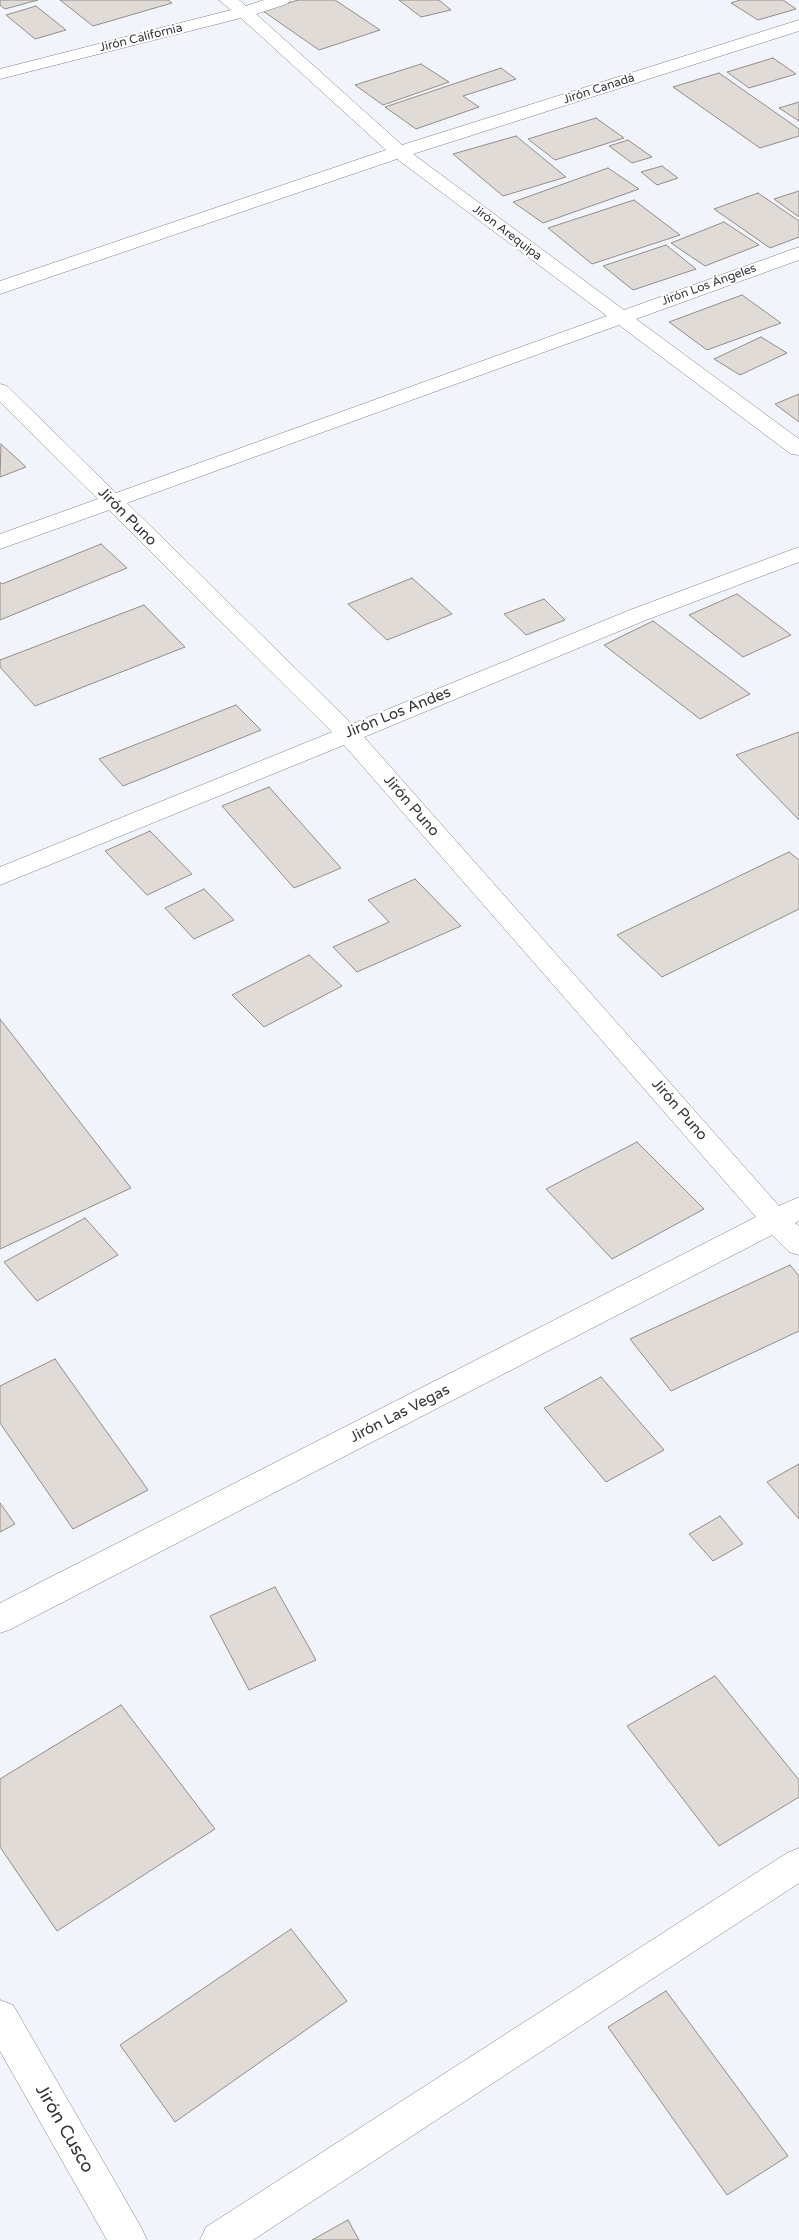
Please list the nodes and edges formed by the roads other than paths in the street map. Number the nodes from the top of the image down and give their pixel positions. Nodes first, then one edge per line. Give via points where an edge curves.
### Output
1 (228, 0) edge
2 (281, 0) edge
3 (244, 12) junction
4 (799, 25) edge
5 (0, 74) edge
6 (399, 152) junction
7 (799, 253) edge
8 (0, 288) edge
9 (620, 317) junction
10 (0, 390) edge
11 (799, 449) edge
12 (110, 501) junction
13 (0, 542) edge
14 (799, 554) edge
15 (348, 734) junction
16 (0, 877) edge
17 (788, 1214) edge
18 (799, 1244) edge
19 (0, 1618) edge
20 (799, 1864) edge
21 (0, 2017) edge
22 (128, 2240) edge
23 (219, 2240) edge

1 - 3 street, Jirón Arequipa
2 - 3 street, Jirón California
3 - 5 street, Jirón California
3 - 6 street, Jirón Arequipa
4 - 6 street, Jirón Canadá
6 - 8 street, Jirón Canadá
6 - 9 street, Jirón Arequipa
7 - 9 street, Jirón Los Ángeles
9 - 11 street, Jirón Arequipa
9 - 12 street, Jirón Los Ángeles
10 - 12 street, Jirón Puno
12 - 13 street
12 - 15 street, Jirón Puno
14 - 15 street, Jirón Los Andes via 629,619
15 - 16 street, Jirón Los Andes
15 - 17 street, Jirón Puno
17 - 18 street, Jirón Puno
17 - 19 street, Jirón Las Vegas
20 - 23 street
21 - 22 street, Jirón Cusco

